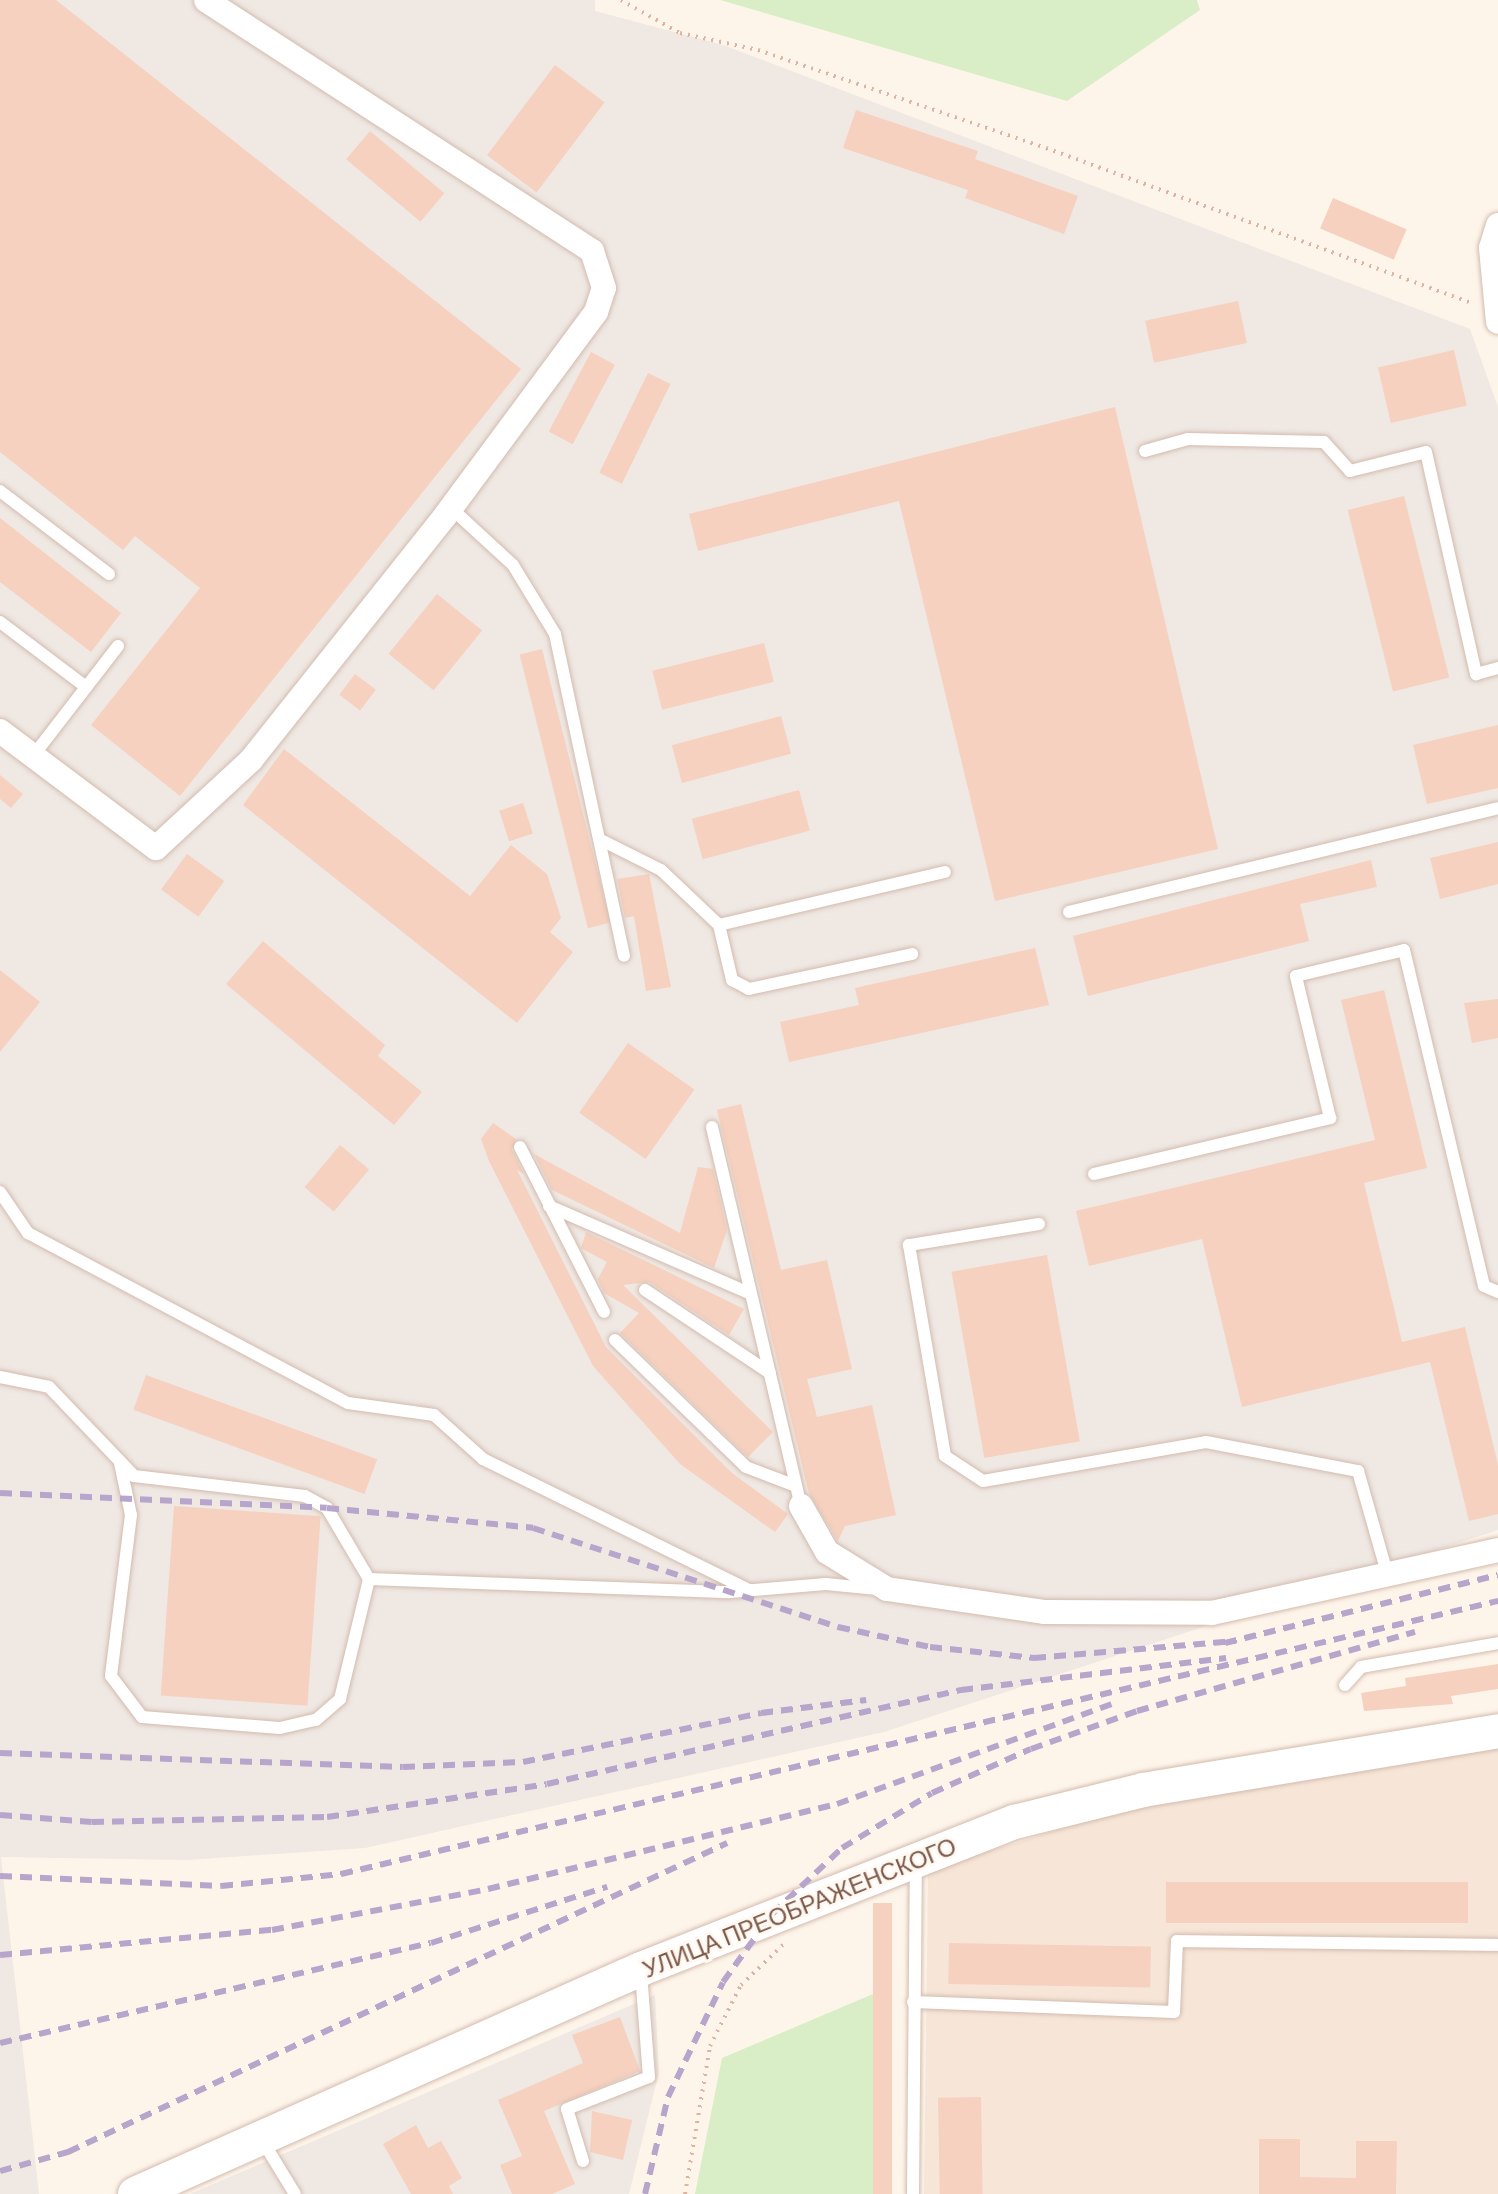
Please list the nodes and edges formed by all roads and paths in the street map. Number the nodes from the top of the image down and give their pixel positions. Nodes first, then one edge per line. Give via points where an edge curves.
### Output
1 (206, 0) edge
2 (621, 0) edge
3 (1498, 225) edge
4 (1496, 316) edge
5 (1145, 451) dead end
6 (0, 491) edge
7 (451, 508) junction
8 (109, 574) dead end
9 (0, 622) edge
10 (118, 646) dead end
11 (1498, 668) edge
12 (86, 687) junction
13 (0, 731) edge
14 (33, 756) junction
15 (1498, 808) edge
16 (601, 840) junction
17 (945, 872) dead end
18 (1069, 912) dead end
19 (719, 925) junction
20 (912, 954) dead end
21 (624, 956) dead end
22 (712, 1127) dead end
23 (520, 1147) dead end
24 (1094, 1174) dead end
25 (0, 1192) edge
26 (549, 1206) junction
27 (1039, 1224) dead end
28 (645, 1290) dead end
29 (1498, 1292) edge
30 (749, 1293) junction
31 (604, 1312) dead end
32 (615, 1340) dead end
33 (770, 1373) junction
34 (0, 1377) edge
35 (120, 1462) junction
36 (799, 1496) junction
37 (1498, 1550) edge
38 (369, 1579) junction
39 (1389, 1579) junction
40 (887, 1589) junction
41 (749, 1590) junction
42 (1498, 1643) edge
43 (1345, 1685) dead end
44 (1498, 1731) edge
45 (916, 1858) junction
46 (793, 1907) junction
47 (1498, 1945) edge
48 (641, 1969) junction
49 (913, 2002) junction
50 (258, 2134) junction
51 (583, 2161) dead end
52 (135, 2194) edge
53 (295, 2194) edge
54 (685, 2194) edge
55 (913, 2194) edge

1 - 7 street via 592,251 602,269 596,312
2 - 4 path via 680,33 758,50 1031,143
3 - 4 street via 1491,248
5 - 11 lane via 1188,439 1324,442 1350,471 1426,452 1476,674
6 - 8 lane
7 - 14 street via 251,760 156,848
7 - 16 lane via 513,565 555,634
9 - 12 lane
10 - 12 lane
12 - 14 lane
13 - 14 street
15 - 18 lane
16 - 19 lane via 661,870
16 - 21 lane
17 - 19 lane
19 - 20 lane via 732,980 749,989
22 - 30 lane
23 - 26 lane
24 - 29 lane via 1330,1118 1296,976 1404,950 1484,1286
25 - 41 lane via 28,1233 236,1344 348,1403 434,1415 483,1459
26 - 30 lane
26 - 31 lane
27 - 39 lane via 909,1245 945,1456 983,1481 1206,1442 1358,1471
28 - 33 lane
30 - 33 lane
32 - 36 lane via 746,1467
33 - 36 lane
34 - 35 lane via 49,1387
35 - 38 lane via 152,1482 305,1496 337,1515
35 - 38 lane via 131,1515 111,1676 142,1717 280,1728 316,1720 340,1699
36 - 40 street via 827,1552
37 - 39 street
38 - 41 lane
39 - 40 street via 1212,1613 1128,1616 958,1603
40 - 41 lane via 826,1584
42 - 43 lane via 1361,1667
44 - 45 street, УЛИЦА ПРЕОБРАЖЕНСКОГО via 1143,1790 1015,1822
45 - 46 street, УЛИЦА ПРЕОБРАЖЕНСКОГО
45 - 49 lane
46 - 48 street, УЛИЦА ПРЕОБРАЖЕНСКОГО
46 - 54 path via 790,1939 741,1985 710,2046
47 - 49 lane via 1177,1941 1174,2012
48 - 50 street, УЛИЦА ПРЕОБРАЖЕНСКОГО
48 - 51 lane via 649,2077 567,2109
49 - 55 lane
50 - 52 street, УЛИЦА ПРЕОБРАЖЕНСКОГО
50 - 53 lane

